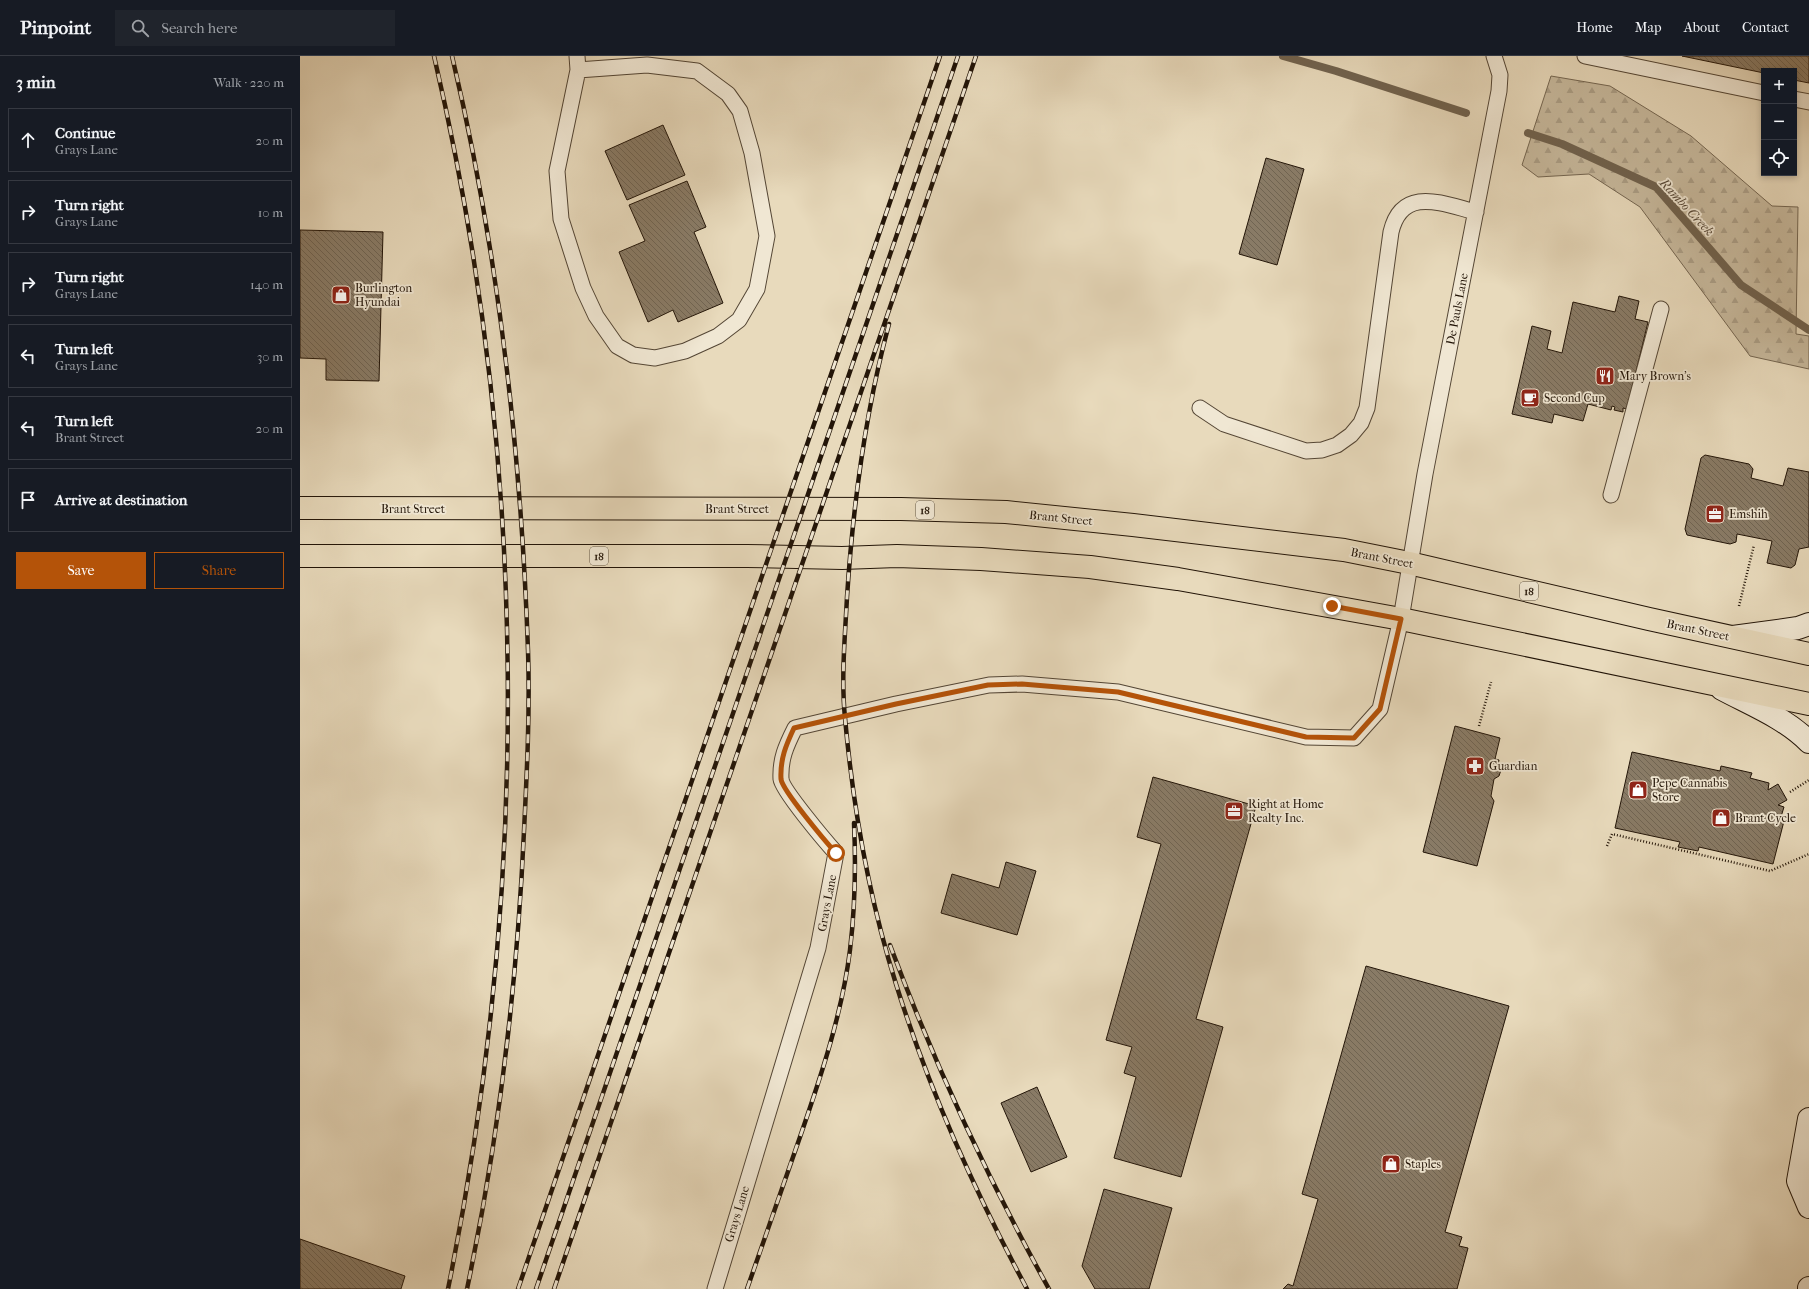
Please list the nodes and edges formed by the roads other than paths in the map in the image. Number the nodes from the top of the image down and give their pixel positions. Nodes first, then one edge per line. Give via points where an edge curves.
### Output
1 (1494, 56) edge
2 (1585, 56) edge
3 (578, 63) edge
4 (1761, 91) edge
5 (1797, 100) edge
6 (1809, 102) edge
7 (1476, 212) junction
8 (1661, 310) dead end
9 (1200, 408) dead end
10 (1611, 495) dead end
11 (300, 508) edge
12 (300, 556) edge
13 (1409, 563) junction
14 (1401, 619) junction
15 (1809, 624) edge
16 (1732, 638) junction
17 (1809, 654) edge
18 (1714, 684) junction
19 (1809, 704) edge
20 (1809, 742) edge
21 (1809, 1119) edge
22 (1809, 1207) edge
23 (715, 1289) edge

1 - 7 lane, De Pauls Lane via 1500,75 1499,91
2 - 4 lane
3 - 3 lane via 557,171 561,219 583,288 596,316 617,346 633,355 656,358 685,351 718,336 739,320 757,289 767,236 752,153 740,111 728,94 697,71 647,65
5 - 6 lane
7 - 9 lane via 1423,200 1409,204 1398,214 1391,232 1366,408 1360,423 1351,435 1322,450 1306,451 1224,424
7 - 13 lane, De Pauls Lane
8 - 10 lane
11 - 13 main road, Brant Street / 18 via 901,509 1006,512 1344,550
12 - 14 main road, 18 via 897,556 981,559 1090,567 1178,579
13 - 14 lane, Grays Lane
13 - 16 main road, Brant Street / 18
14 - 18 main road, 18
14 - 23 lane, Grays Lane via 1380,709 1354,738 1306,737 1118,692 1022,684 988,685 794,728 784,750 781,780 806,818 836,853 818,948
15 - 16 main road
16 - 17 main road, Brant Street / 18
18 - 19 main road, 18
18 - 20 main road via 1781,720
21 - 22 main road via 1798,1182

